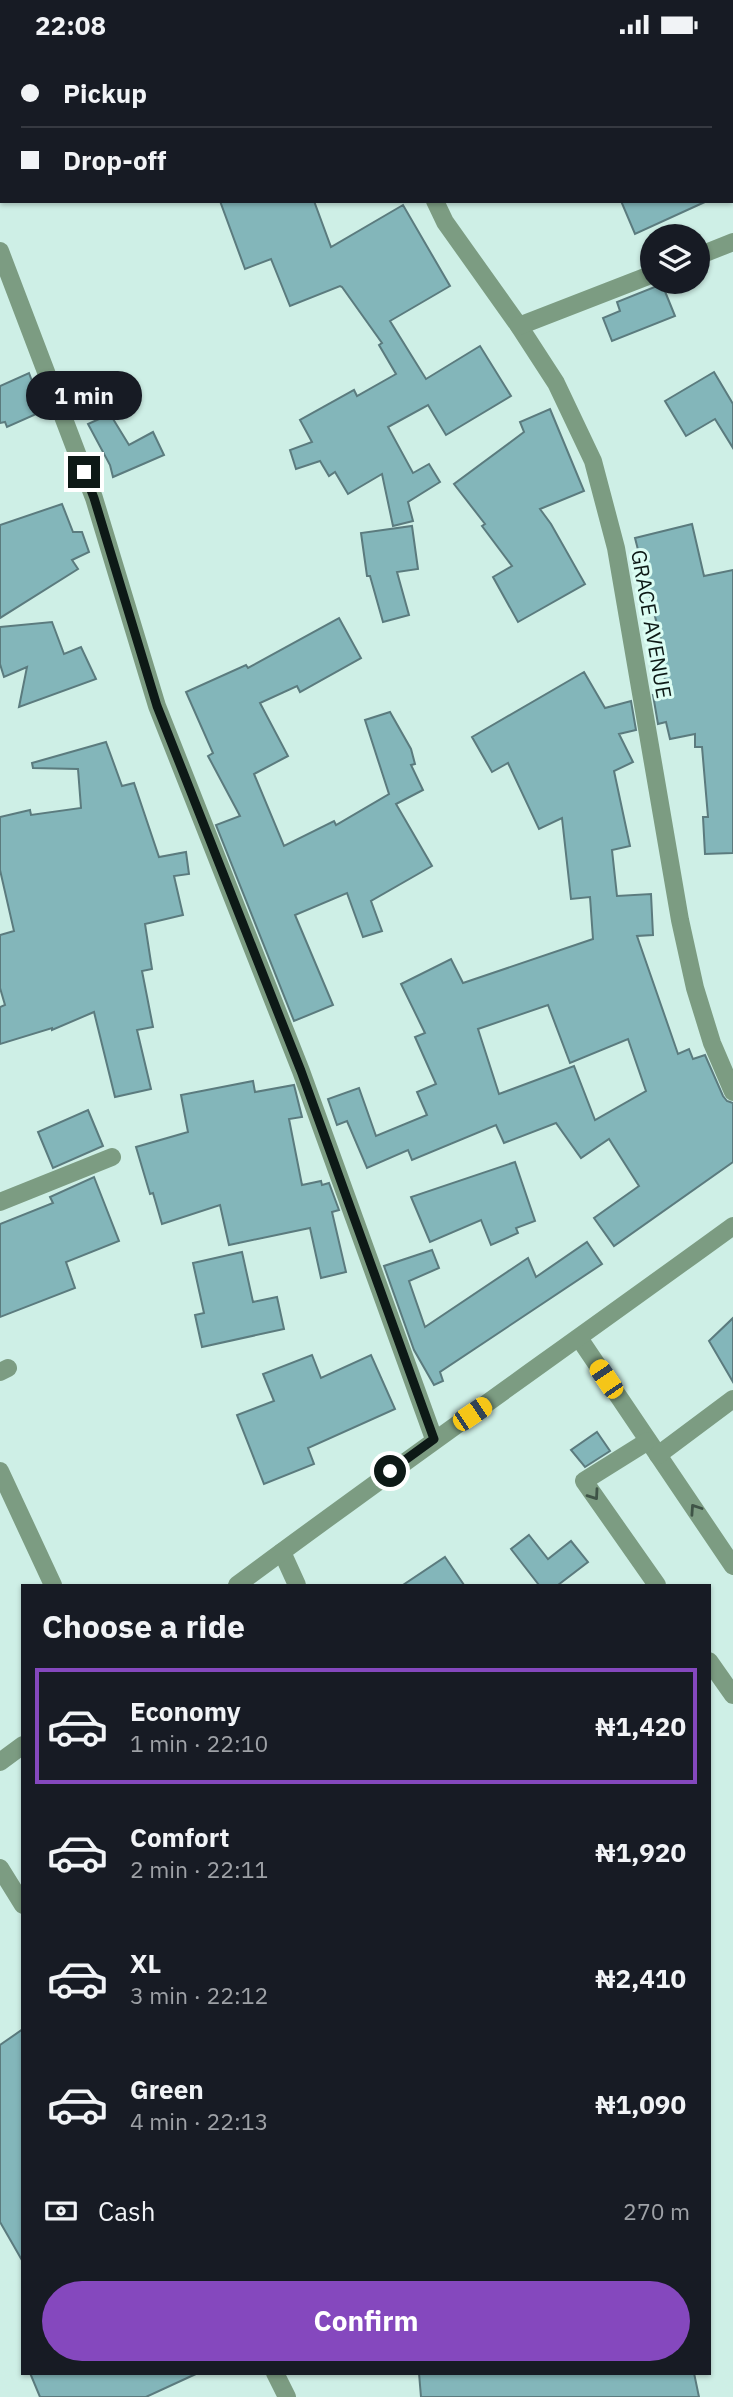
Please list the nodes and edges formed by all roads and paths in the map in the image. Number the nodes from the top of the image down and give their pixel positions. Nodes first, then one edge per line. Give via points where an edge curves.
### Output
1 (436, 203) edge
2 (733, 242) edge
3 (0, 251) edge
4 (710, 251) edge
5 (640, 279) edge
6 (519, 326) junction
7 (733, 1091) edge
8 (112, 1157) dead end
9 (0, 1202) edge
10 (733, 1226) edge
11 (579, 1338) junction
12 (733, 1399) edge
13 (434, 1439) junction
14 (653, 1448) junction
15 (0, 1471) edge
16 (282, 1552) junction
17 (733, 1566) edge
18 (53, 1584) edge
19 (238, 1584) edge
20 (297, 1584) edge
21 (656, 1584) edge
22 (711, 1664) edge
23 (733, 1695) edge
24 (21, 1746) edge
25 (0, 1762) edge
26 (0, 1868) edge
27 (21, 1902) edge
28 (276, 2375) edge
29 (287, 2397) edge

1 - 6 street, GRACE AVENUE
2 - 4 street
3 - 13 street via 94,498 157,706 301,1071
5 - 6 street
6 - 7 street, GRACE AVENUE via 556,383 593,461 616,548 680,921 712,1043
8 - 9 street
10 - 11 street
11 - 13 street
11 - 14 street
12 - 14 street
13 - 16 street
17 -> 14 street
14 -> 21 street via 584,1481
15 - 18 street
16 - 19 street
16 - 20 street
22 - 23 street
24 - 25 street
26 - 27 street
28 - 29 street

